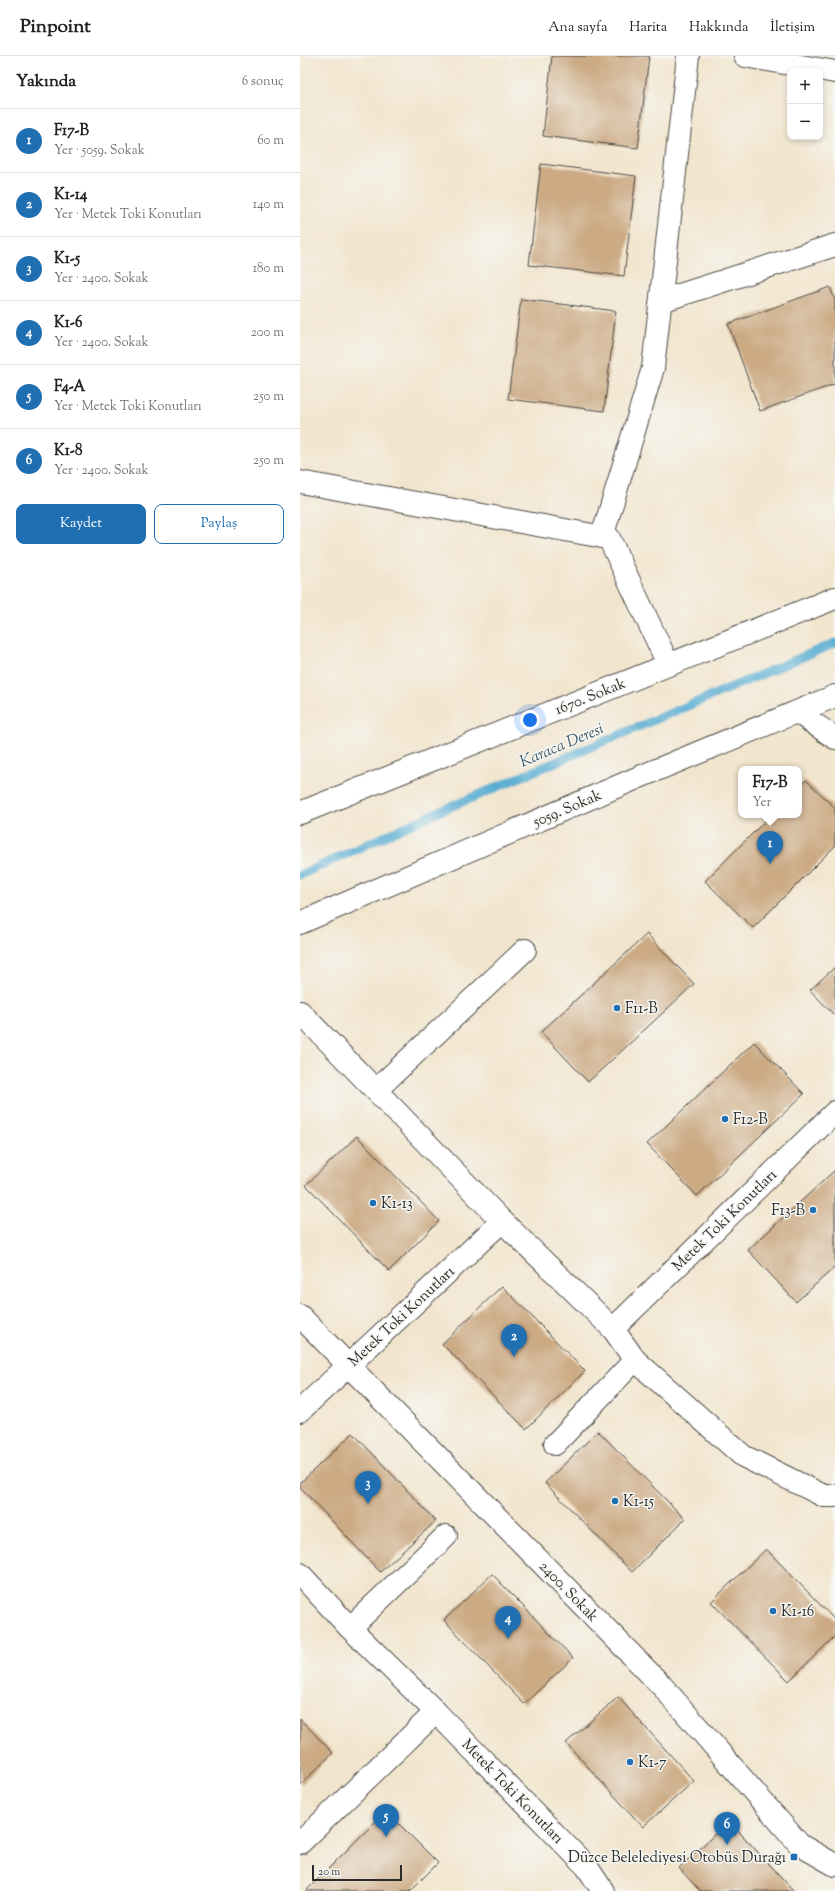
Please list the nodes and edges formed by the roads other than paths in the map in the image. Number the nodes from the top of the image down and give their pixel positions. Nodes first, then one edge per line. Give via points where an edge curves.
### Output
1 (688, 56) edge
2 (745, 56) edge
3 (835, 72) edge
4 (835, 245) edge
5 (661, 301) junction
6 (300, 482) edge
7 (602, 537) junction
8 (835, 598) edge
9 (668, 664) junction
10 (835, 696) edge
11 (797, 712) junction
12 (835, 738) edge
13 (300, 813) edge
14 (300, 923) edge
15 (525, 950) dead end
16 (300, 1012) edge
17 (376, 1090) junction
18 (835, 1112) edge
19 (502, 1221) junction
20 (300, 1316) edge
21 (613, 1329) junction
22 (635, 1360) junction
23 (348, 1365) junction
24 (300, 1411) edge
25 (554, 1444) dead end
26 (835, 1496) edge
27 (446, 1536) dead end
28 (300, 1574) edge
29 (350, 1628) junction
30 (436, 1712) junction
31 (300, 1843) edge
32 (835, 1865) edge
33 (603, 1891) edge

1 - 5 street
2 - 3 street
4 - 5 street
5 - 7 street via 653,368
6 - 7 street
7 - 9 street via 609,538
8 - 9 street, 1670. Sokak
9 - 13 street, 1670. Sokak
10 - 11 street, 5059. Sokak
11 - 12 street
11 - 14 street, 5059. Sokak via 629,781
15 - 17 street
16 - 17 street
17 - 19 street
18 - 21 street, Metek Toki Konutları
19 - 21 street
19 - 23 street, Metek Toki Konutları
20 - 23 street, 2400. Sokak
21 - 22 street
22 - 25 street
22 - 26 street via 743,1456 824,1496
23 - 24 street, Metek Toki Konutları
23 - 32 street, 2400. Sokak via 662,1686 800,1845
27 - 29 street
28 - 29 street, Metek Toki Konutları
29 - 30 street, Metek Toki Konutları
30 - 31 street
30 - 33 street, Metek Toki Konutları via 587,1867

